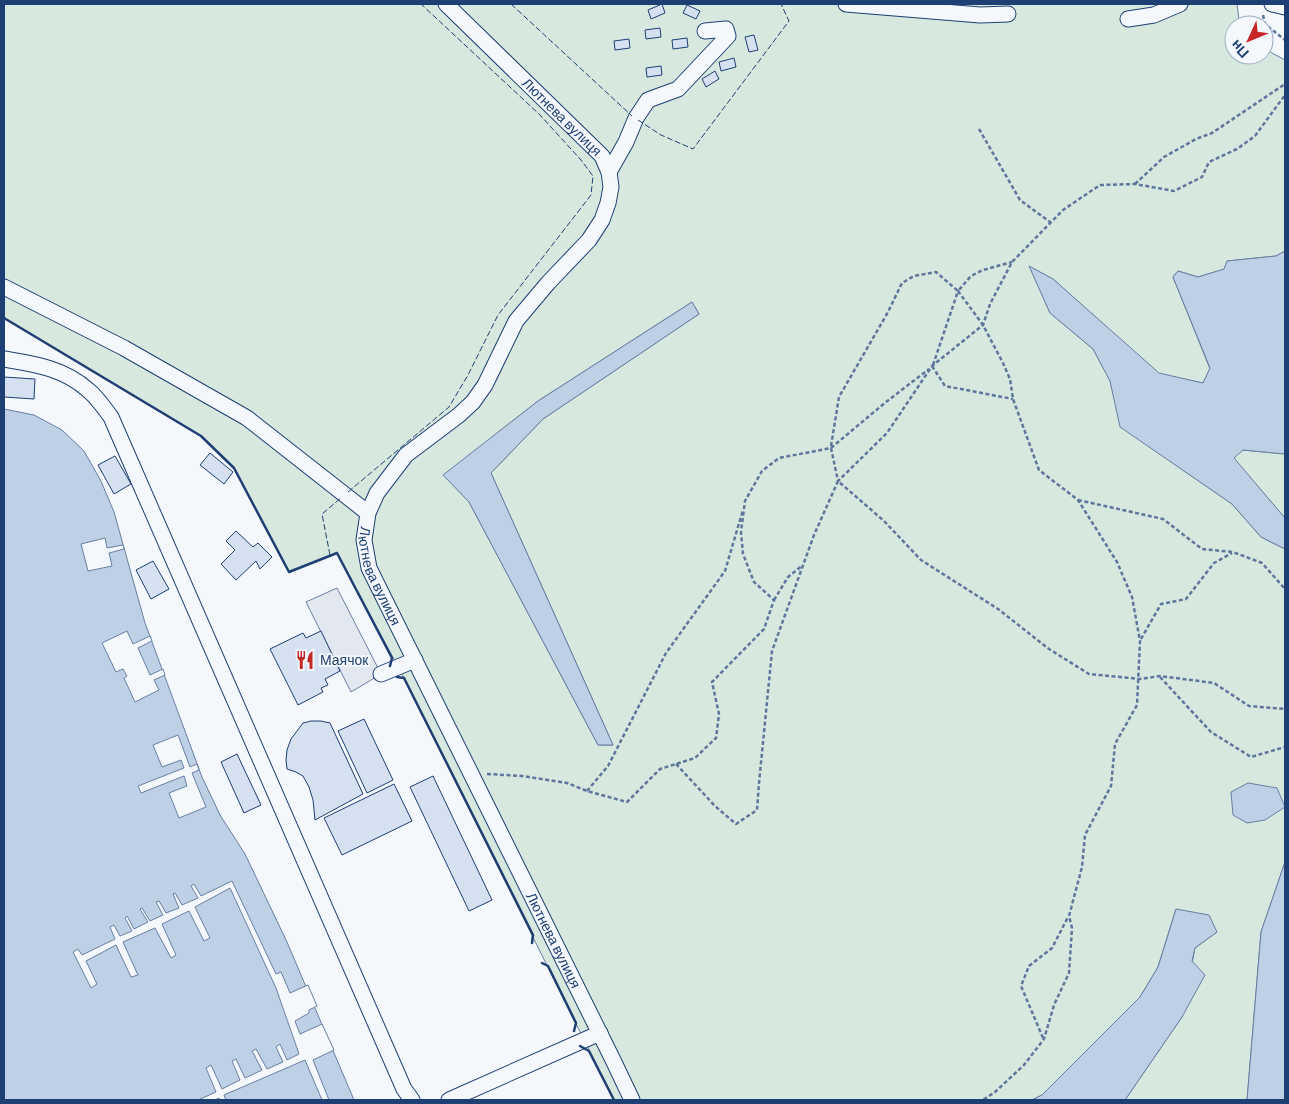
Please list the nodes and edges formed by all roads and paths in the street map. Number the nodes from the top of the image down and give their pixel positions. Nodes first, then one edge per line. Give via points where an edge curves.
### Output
1 (446, 4) edge
2 (846, 4) edge
3 (1180, 4) edge
4 (1267, 7) edge
5 (1285, 7) edge
6 (1008, 14) dead end
7 (1128, 19) dead end
8 (705, 31) dead end
9 (1285, 40) edge
10 (1285, 84) edge
11 (1285, 95) edge
12 (979, 129) dead end
13 (609, 172) junction
14 (1135, 184) junction
15 (1050, 222) junction
16 (1012, 262) junction
17 (4, 287) edge
18 (958, 292) junction
19 (983, 325) junction
20 (4, 359) edge
21 (932, 366) junction
22 (1013, 399) junction
23 (831, 448) junction
24 (838, 481) junction
25 (1078, 500) junction
26 (745, 501) junction
27 (368, 513) junction
28 (1234, 552) junction
29 (804, 564) junction
30 (1285, 589) edge
31 (774, 600) junction
32 (1140, 641) junction
33 (415, 660) junction
34 (381, 674) dead end
35 (1160, 676) junction
36 (1140, 679) junction
37 (1285, 709) edge
38 (1285, 747) edge
39 (676, 764) junction
40 (471, 773) junction
41 (587, 791) junction
42 (1069, 916) junction
43 (600, 1033) junction
44 (1044, 1039) junction
45 (412, 1100) edge
46 (449, 1100) edge
47 (632, 1100) edge
48 (983, 1100) edge

1 - 13 street, Лютнева вулиця via 602,156
2 - 6 street via 980,16
3 - 7 street via 1154,16
4 - 5 street
4 - 9 path via 1265,24
8 - 13 street via 726,29 728,36 678,89 648,100
10 - 14 path via 1212,133 1164,157
11 - 14 path via 1255,136 1209,162 1202,177 1174,191
12 - 15 path via 1020,200
13 - 27 street, Лютнева вулиця via 612,187 608,204 589,240 516,321 485,386 473,402 406,455 377,493
14 - 15 path via 1100,185
15 - 16 path
16 - 18 path via 971,276
16 - 19 path
17 - 27 street via 124,348 248,418
18 - 19 path
18 - 21 path
18 - 23 path via 936,272 914,276 902,283 839,397
19 - 21 path
19 - 22 path via 1010,380
20 - 45 street via 66,374 88,390 111,417 353,974 404,1089
21 - 22 path via 945,386
21 - 23 path
21 - 24 path via 887,433
22 - 25 path via 1039,470
23 - 24 path
23 - 26 path via 779,458 762,471
24 - 29 path
24 - 36 path via 884,521 921,560 998,609 1049,649 1089,674
25 - 28 path via 1163,519 1202,549
25 - 32 path via 1117,562 1132,597
26 - 31 path via 741,532 743,554 754,582
26 - 41 path via 725,571 666,653 608,766
27 - 33 street, Лютнева вулиця via 364,540 369,568
28 - 30 path via 1262,563
28 - 32 path via 1214,563 1186,599 1161,604
29 - 31 path via 788,576
29 - 39 path via 772,651 758,810 736,824
31 - 39 path via 764,629 712,682 719,714 716,738 695,758
32 - 36 path
33 - 34 street
33 - 40 street, Лютнева вулиця
35 - 36 path
35 - 37 path via 1214,683 1249,706
35 - 38 path via 1211,732 1252,757
36 - 42 path via 1138,705 1115,744 1111,786 1085,834 1082,867
39 - 41 path via 660,770 627,802
40 - 41 path via 522,776
40 - 43 street, Лютнева вулиця
42 - 44 path via 1072,928 1069,972 1054,1005
42 - 44 path via 1052,948 1029,966 1021,986
43 - 46 street
43 - 47 street, Лютнева вулиця
44 - 48 path via 1024,1065

